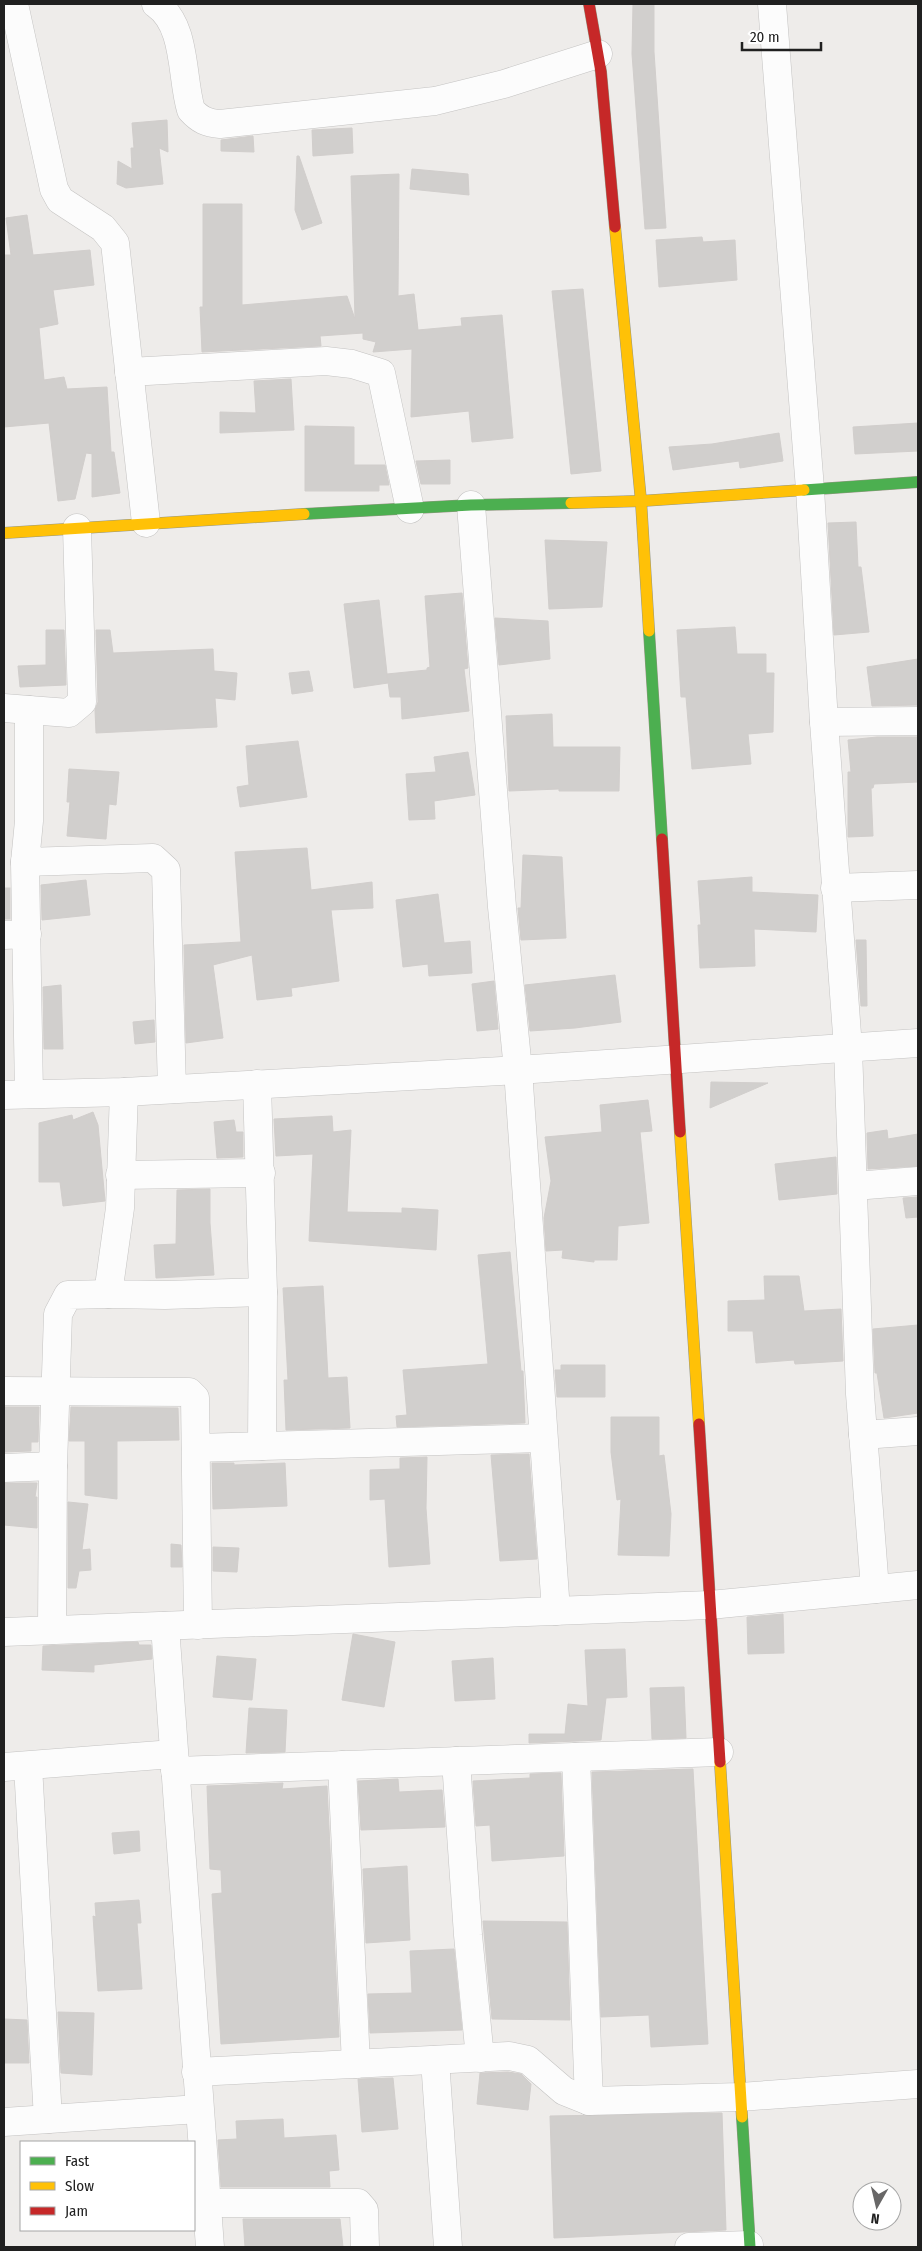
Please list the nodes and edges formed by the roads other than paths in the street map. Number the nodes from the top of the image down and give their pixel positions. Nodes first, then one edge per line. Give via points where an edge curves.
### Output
1 (14, 4) edge
2 (156, 4) edge
3 (589, 4) edge
4 (772, 4) edge
5 (598, 54) junction
6 (129, 372) junction
7 (918, 482) edge
8 (810, 489) junction
9 (641, 501) junction
10 (471, 505) junction
11 (410, 509) junction
12 (146, 523) junction
13 (76, 528) junction
14 (4, 533) edge
15 (16, 709) edge
16 (918, 721) edge
17 (824, 722) junction
18 (25, 862) junction
19 (918, 885) edge
20 (836, 888) junction
21 (15, 934) edge
22 (918, 1043) edge
23 (848, 1048) junction
24 (677, 1060) junction
25 (518, 1070) junction
26 (257, 1084) junction
27 (172, 1089) junction
28 (124, 1092) junction
29 (16, 1095) edge
30 (261, 1173) junction
31 (120, 1174) junction
32 (918, 1181) edge
33 (854, 1186) junction
34 (263, 1292) junction
35 (108, 1294) junction
36 (4, 1391) edge
37 (55, 1391) junction
38 (918, 1431) edge
39 (863, 1435) junction
40 (543, 1438) junction
41 (262, 1446) junction
42 (196, 1448) junction
43 (53, 1466) junction
44 (4, 1468) edge
45 (918, 1585) edge
46 (875, 1589) junction
47 (710, 1606) junction
48 (556, 1612) junction
49 (198, 1624) junction
50 (164, 1626) junction
51 (52, 1630) junction
52 (4, 1632) edge
53 (719, 1752) junction
54 (576, 1757) junction
55 (456, 1761) junction
56 (174, 1763) junction
57 (342, 1765) junction
58 (16, 1766) edge
59 (480, 2058) junction
60 (435, 2060) junction
61 (356, 2064) junction
62 (196, 2072) junction
63 (918, 2084) edge
64 (740, 2097) junction
65 (589, 2102) junction
66 (199, 2109) junction
67 (48, 2119) junction
68 (4, 2122) edge
69 (207, 2204) junction
70 (750, 2246) edge
71 (210, 2247) edge
72 (365, 2247) edge
73 (448, 2247) edge
74 (689, 2247) edge

1 - 6 street via 54,189 60,200 103,228 115,243
2 - 5 street via 165,10 178,36 191,110 199,119 209,123 435,101 504,84
3 - 5 street
4 - 8 street
5 - 9 street
6 - 11 street via 326,361 352,364 381,373
6 - 12 street
7 - 8 street
8 - 9 street
8 - 17 street
9 - 10 street
9 - 24 street
10 - 11 street
10 - 25 street
11 - 12 street
12 - 13 street
13 - 14 street
13 - 15 street via 82,702 69,713
15 - 18 street via 29,821
16 - 17 street
17 - 20 street
18 - 21 street
18 - 27 street via 153,858 166,870
19 - 20 street
20 - 23 street
21 - 29 street
22 - 23 street
23 - 24 street
23 - 33 street
24 - 25 street
24 - 47 street
25 - 26 street
25 - 40 street
26 - 27 street
26 - 30 street
27 - 28 street
28 - 29 street
28 - 31 street
30 - 31 street
30 - 34 street
31 - 35 street via 120,1208
32 - 33 street
33 - 39 street
34 - 35 street
34 - 41 street
35 - 37 street via 68,1295 58,1314
36 - 37 street
37 - 42 street via 190,1392 195,1398
37 - 43 street
38 - 39 street
39 - 46 street
40 - 41 street
40 - 48 street
41 - 42 street
42 - 49 street
43 - 44 street
43 - 51 street
45 - 46 street
46 - 47 street
47 - 48 street
47 - 53 street
48 - 49 street
49 - 50 street
50 - 51 street
50 - 56 street
51 - 52 street
53 - 54 street
53 - 64 street
54 - 55 street
54 - 65 street
55 - 57 street
55 - 59 street
56 - 57 street
56 - 58 street
56 - 62 street
57 - 61 street
58 - 67 street
59 - 60 street
59 - 65 street via 509,2056 528,2060 564,2091
60 - 61 street
60 - 73 street
61 - 62 street
62 - 66 street
63 - 64 street
64 - 65 street
64 - 70 street
66 - 67 street
66 - 69 street
67 - 68 street
69 - 71 street
69 - 72 street via 358,2203 364,2210
70 - 74 street

